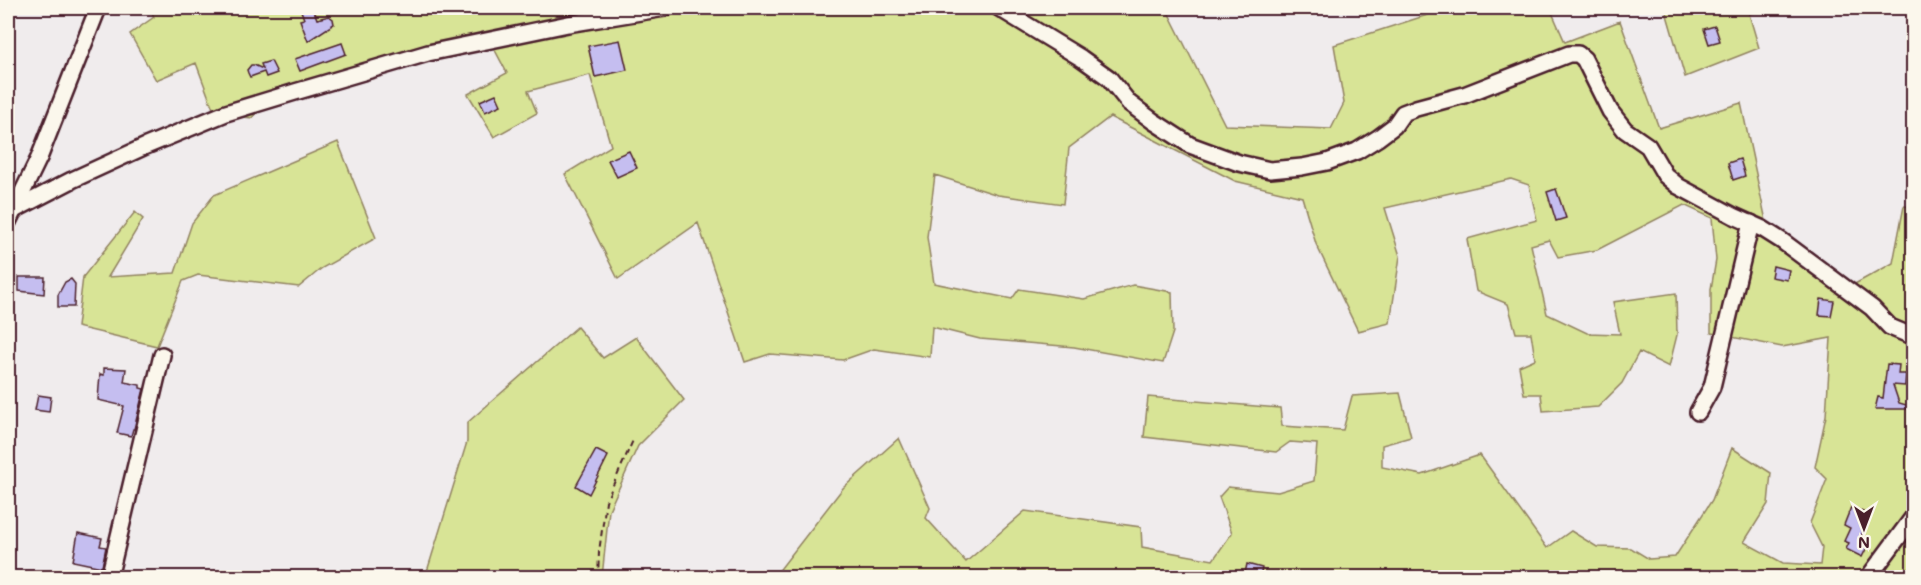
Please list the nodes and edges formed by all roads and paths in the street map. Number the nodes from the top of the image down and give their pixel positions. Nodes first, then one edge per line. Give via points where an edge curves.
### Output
1 (98, 8) edge
2 (665, 8) edge
3 (999, 8) edge
4 (10, 217) edge
5 (1751, 223) junction
6 (1914, 337) edge
7 (162, 355) dead end
8 (1698, 412) dead end
9 (634, 438) dead end
10 (1914, 516) edge
11 (109, 578) edge
12 (598, 578) edge
13 (1868, 578) edge

1 - 4 street via 43,148
2 - 4 street via 428,53 226,113 72,180
3 - 5 street via 1081,58 1109,78 1129,103 1190,144 1270,170 1327,162 1357,151 1394,126 1403,113 1578,54 1624,130 1648,146 1665,175 1678,186
5 - 6 street via 1806,258 1872,308 1890,327
5 - 8 street via 1712,387
7 - 11 street
9 - 12 path via 606,501
10 - 13 street

